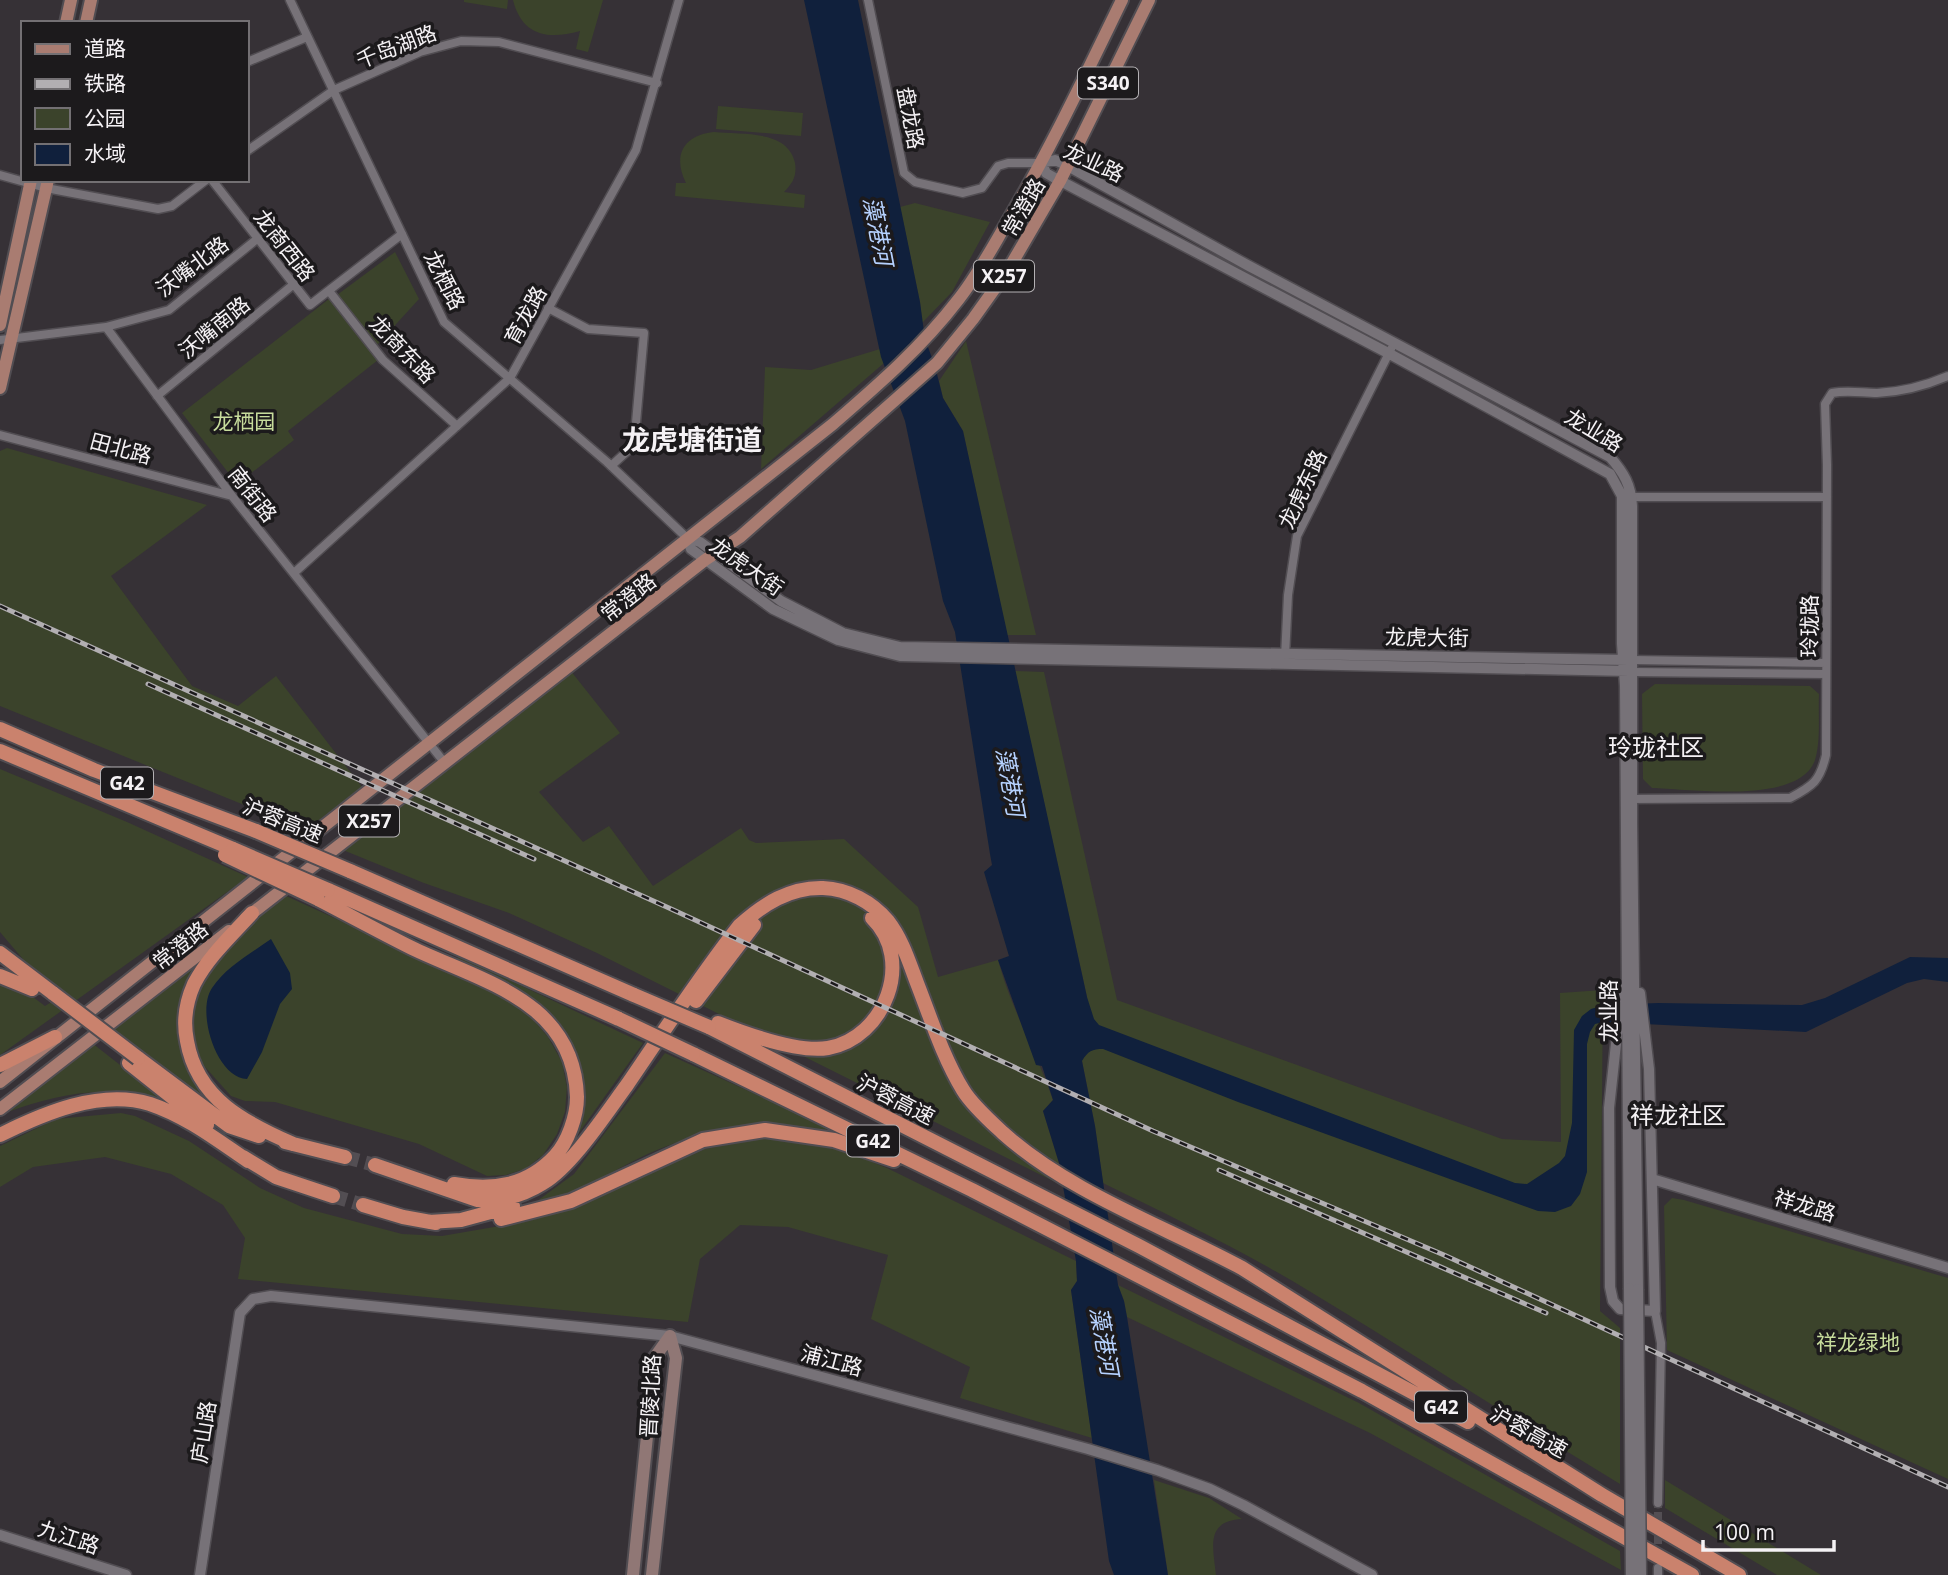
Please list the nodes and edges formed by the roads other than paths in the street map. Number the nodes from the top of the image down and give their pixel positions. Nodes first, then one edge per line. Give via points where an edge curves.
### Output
1 (71, 0) edge
2 (92, 0) edge
3 (290, 0) edge
4 (679, 0) edge
5 (868, 0) edge
6 (1122, 0) edge
7 (1149, 0) edge
8 (66, 21) edge
9 (87, 21) edge
10 (307, 37) junction
11 (248, 62) edge
12 (657, 83) junction
13 (334, 90) junction
14 (248, 150) edge
15 (1042, 163) junction
16 (1068, 166) junction
17 (0, 175) edge
18 (21, 180) edge
19 (1060, 181) junction
20 (31, 182) edge
21 (203, 182) edge
22 (214, 182) edge
23 (47, 184) edge
24 (402, 234) junction
25 (257, 239) junction
26 (294, 284) junction
27 (329, 291) junction
28 (548, 308) junction
29 (0, 325) edge
30 (106, 327) junction
31 (5, 340) edge
32 (1395, 343) junction
33 (1388, 353) junction
34 (1948, 376) edge
35 (510, 379) junction
36 (0, 388) edge
37 (157, 396) junction
38 (457, 426) junction
39 (0, 435) edge
40 (611, 466) junction
41 (232, 496) junction
42 (1627, 497) junction
43 (1827, 497) junction
44 (687, 538) junction
45 (710, 557) junction
46 (294, 573) junction
47 (1285, 658) junction
48 (1826, 663) junction
49 (1628, 666) junction
50 (1826, 674) junction
51 (0, 729) edge
52 (428, 743) junction
53 (0, 751) edge
54 (444, 762) junction
55 (1629, 799) junction
56 (323, 894) junction
57 (252, 913) junction
58 (0, 942) edge
59 (0, 953) edge
60 (0, 965) edge
61 (21, 969) junction
62 (0, 976) edge
63 (32, 989) junction
64 (50, 997) junction
65 (1631, 999) junction
66 (711, 1025) junction
67 (1631, 1031) junction
68 (55, 1037) junction
69 (133, 1060) junction
70 (0, 1065) edge
71 (0, 1083) edge
72 (0, 1109) edge
73 (0, 1135) edge
74 (293, 1144) junction
75 (345, 1157) tunnel mouth
76 (248, 1161) junction
77 (374, 1165) tunnel mouth
78 (405, 1175) junction
79 (1652, 1179) junction
80 (333, 1196) tunnel mouth
81 (363, 1205) tunnel mouth
82 (429, 1222) junction
83 (1052, 1233) junction
84 (1948, 1268) edge
85 (1634, 1288) junction
86 (253, 1299) joint
87 (1655, 1311) junction
88 (670, 1336) junction
89 (1602, 1495) junction
90 (1658, 1503) tunnel mouth
91 (0, 1535) edge
92 (1360, 1572) edge
93 (126, 1575) edge
94 (200, 1575) edge
95 (633, 1575) edge
96 (652, 1575) edge
97 (1371, 1575) edge
98 (1631, 1575) edge
99 (1641, 1575) edge
100 (1692, 1575) edge
101 (1740, 1575) edge

1 - 8 main road
2 - 9 main road
3 - 10 street, 龙栖路
4 - 12 street, 育龙路
5 - 15 street, 盘龙路 via 904,173 915,182 963,193 982,188 998,166
6 - 15 main road, 常澄路 / S340
7 - 16 main road, 常澄路 / S340
10 - 11 street
10 - 13 street, 龙栖路
12 - 13 street, 千岛湖路 via 499,42 461,41 420,52
12 - 28 street, 育龙路 via 636,150
13 - 14 street, 千岛湖路
13 - 24 street, 龙栖路
15 - 16 street, 龙业路 via 1055,160
15 - 19 street, 龙业路 via 1046,173
15 - 44 main road, 常澄路 / X257 via 960,298 928,335 823,432
16 - 19 main road, 常澄路
16 - 32 street, 龙业路
17 - 18 street
19 - 33 street, 龙业路
19 - 45 main road, 常澄路 / X257 via 1008,270 937,363 740,537
20 - 23 street
20 - 29 main road
21 - 23 street via 172,206 158,209
22 - 25 street, 龙商西路
23 - 31 main road
24 - 27 street, 龙商西路
24 - 35 street, 龙栖路 via 444,322
25 - 26 street, 龙商西路
25 - 30 street, 沃嘴北路 via 169,310
26 - 27 street, 龙商西路 via 310,305
26 - 37 street, 沃嘴南路
27 - 38 street, 龙商东路 via 383,360
28 - 35 street, 育龙路
28 - 40 street via 588,329 645,333 634,445
30 - 31 street
30 - 37 street, 南街路
31 - 36 main road
32 - 33 street, 龙虎东路
32 - 42 street, 龙业路 via 1610,457 1625,474
33 - 42 street, 龙业路 via 1610,474
33 - 47 street, 龙虎东路 via 1297,536
34 - 43 street, 玲珑路 via 1908,389 1832,393 1825,404
35 - 38 street, 育龙路
35 - 40 street, 龙栖路
37 - 41 street, 南街路
38 - 46 street, 育龙路
39 - 41 street, 田北路
40 - 44 street, 龙栖路
41 - 46 street, 南街路
42 - 43 street
42 - 49 street, 龙业路
43 - 48 street, 玲珑路
44 - 45 street, 龙虎大街 via 691,549
44 - 52 main road, 常澄路 / X257
45 - 47 street, 龙虎大街 via 773,609 838,640 900,656
45 - 54 main road, 常澄路 / X257
46 - 52 street, 南街路
47 - 49 street, 龙虎大街
48 - 49 street, 龙虎大街
48 - 50 street, 玲珑路
49 - 50 street, 龙虎大街
49 - 55 street, 龙业路
50 - 55 street, 玲珑路 via 1826,755 1821,775 1809,788 1790,799
51 - 66 highway, 沪蓉高速 / G42, bridge via 256,831
52 - 54 street, 南街路
52 - 68 main road, 常澄路 / X257
53 - 56 highway, bridge
54 - 57 main road, 常澄路 / X257
55 - 65 street, 龙业路
56 - 78 highway via 413,948 471,972 525,1002 552,1026 569,1055 577,1106 560,1151 530,1177 499,1187 475,1188
56 - 83 highway, G42, bridge via 619,1019
57 - 72 main road, 常澄路 / X257
57 - 74 highway via 194,985 186,1013 186,1040 193,1065 208,1090 228,1110
58 - 61 highway
59 - 61 highway
60 - 63 highway
61 - 64 highway
62 - 63 highway
63 - 64 highway
64 - 69 highway
65 - 67 street, 龙业路
65 - 67 street
66 - 82 highway via 800,1046 828,1048 857,1036 879,1012 892,986 894,968 879,925 852,904 816,896 767,914 748,930 567,1174 536,1197 513,1206 461,1220
66 - 89 highway, 沪蓉高速 / G42 via 1288,1324
67 - 79 street via 1650,1069
67 - 85 street, 龙业路
67 - 87 street via 1609,1108 1610,1287 1620,1309
68 - 70 highway
68 - 71 main road, 常澄路 / X257
69 - 74 highway via 229,1126
69 - 76 highway
73 - 76 highway via 42,1114 120,1099 171,1113
74 - 75 highway
76 - 80 highway via 276,1177
77 - 78 highway
78 - 89 highway via 494,1201 545,1182 610,1109 739,926 774,900 805,889 845,892 862,899 888,922 964,1092 1003,1133 1052,1170 1242,1268
79 - 84 street, 祥龙路
79 - 87 street
81 - 82 highway
82 - 83 highway via 495,1221 558,1204 703,1140 765,1130 835,1140 898,1161
83 - 100 highway, G42 via 1362,1391
85 - 98 street, 龙业路, bridge
85 - 99 street, 龙业路, bridge
86 - 88 street, 浦江路 via 271,1296
86 - 94 street, 庐山路 via 240,1313
87 - 90 street via 1661,1343
88 - 92 street, 浦江路 via 1157,1470 1243,1505
88 - 95 main road, 晋陵北路 via 655,1357
88 - 96 main road, 晋陵北路 via 676,1358
89 - 101 highway, 沪蓉高速 / G42
91 - 93 street, 九江路
92 - 97 street, 浦江路

